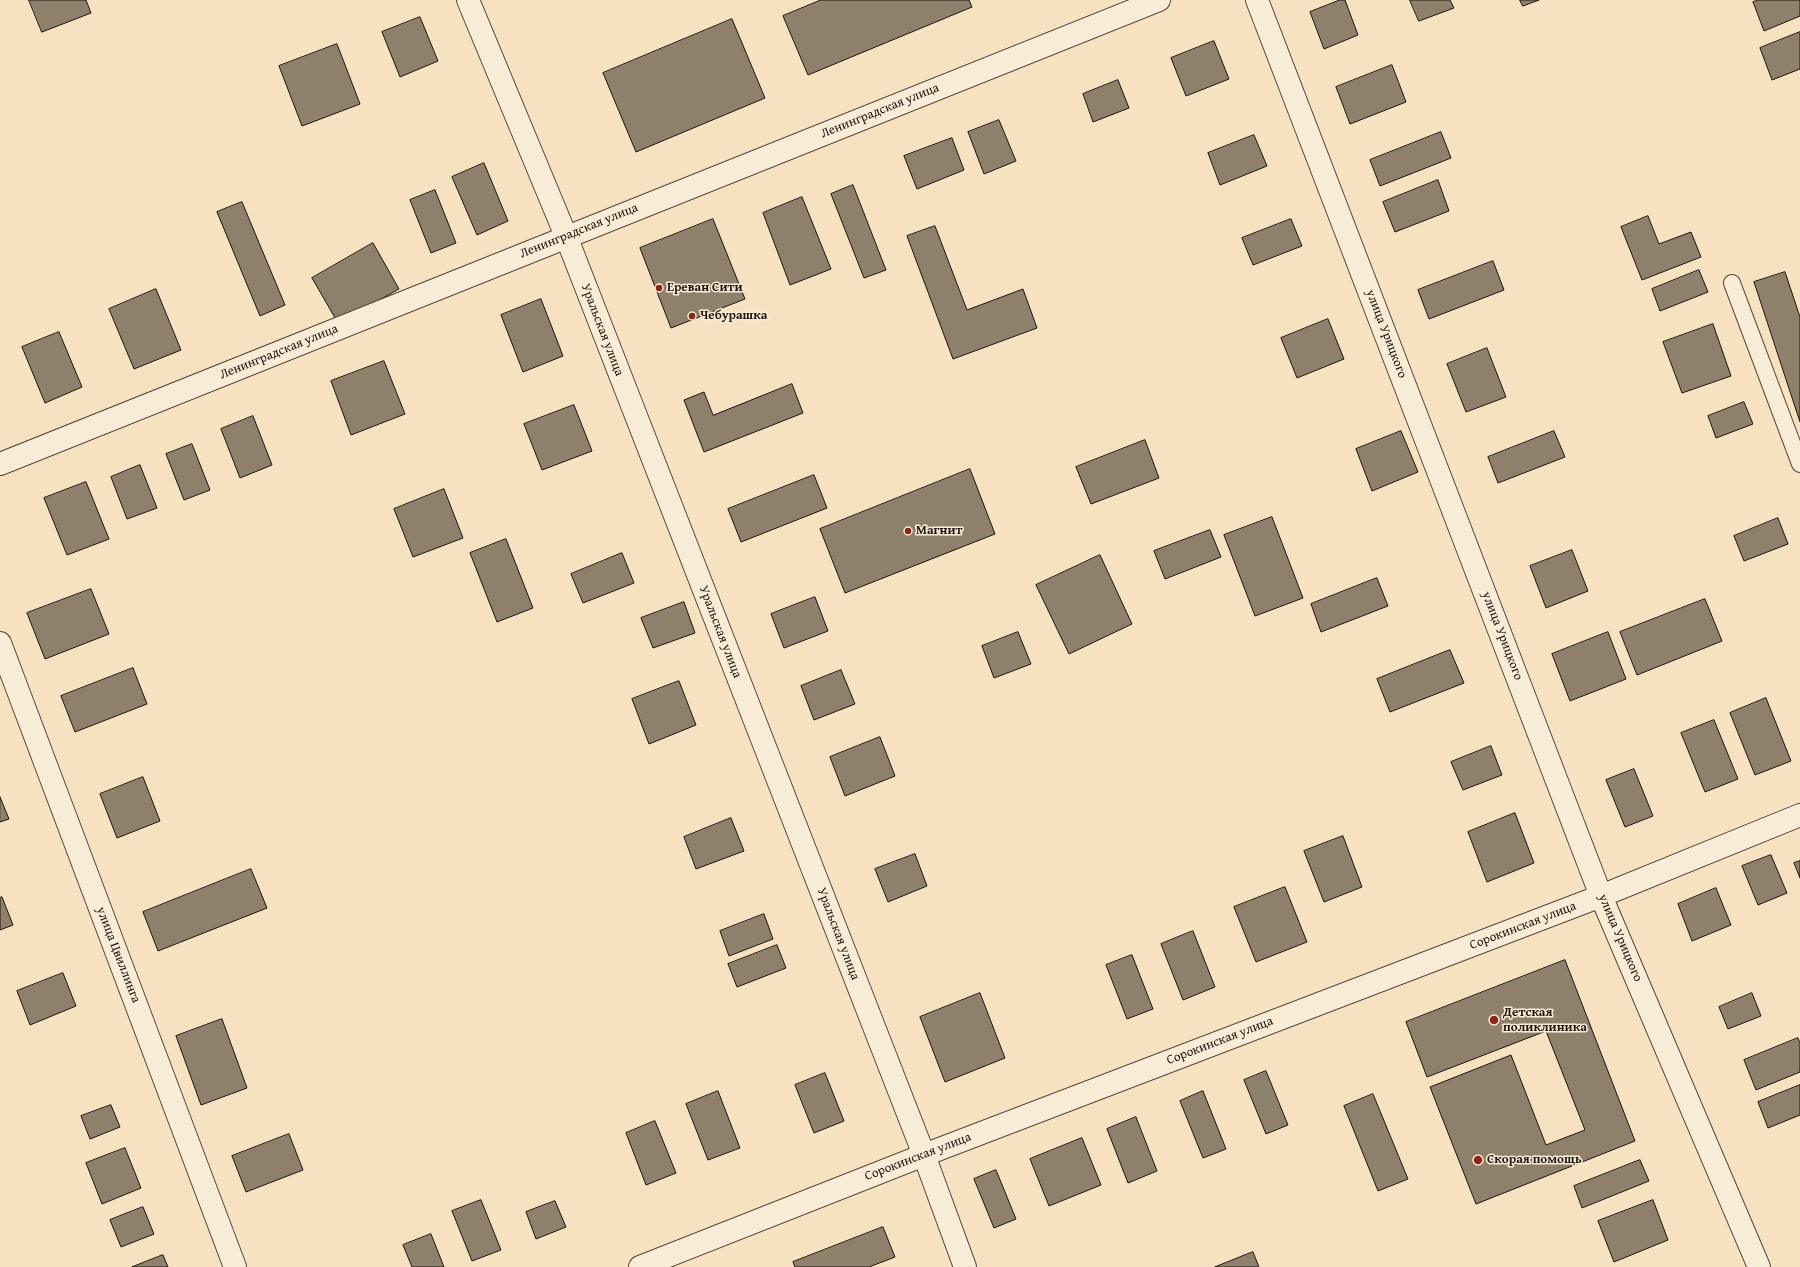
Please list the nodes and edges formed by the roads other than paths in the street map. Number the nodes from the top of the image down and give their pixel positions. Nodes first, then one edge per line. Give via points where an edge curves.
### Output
1 (468, 0) edge
2 (1159, 0) edge
3 (1257, 0) edge
4 (566, 236) junction
5 (1732, 283) dead end
6 (0, 464) edge
7 (1800, 464) edge
8 (0, 643) edge
9 (1800, 815) edge
10 (1602, 896) junction
11 (924, 1155) junction
12 (235, 1267) edge
13 (640, 1267) edge
14 (965, 1267) edge
15 (1759, 1267) edge

1 - 4 street, Уральская улица
2 - 4 street, Ленинградская улица
3 - 10 street, улица Урицкого
4 - 6 street, Ленинградская улица
4 - 11 street, Уральская улица
5 - 7 lane
8 - 12 street, улица Цвиллинга
9 - 10 street, Сорокинская улица
10 - 11 street, Сорокинская улица
10 - 15 street, улица Урицкого
11 - 13 street, Сорокинская улица
11 - 14 street, Уральская улица

